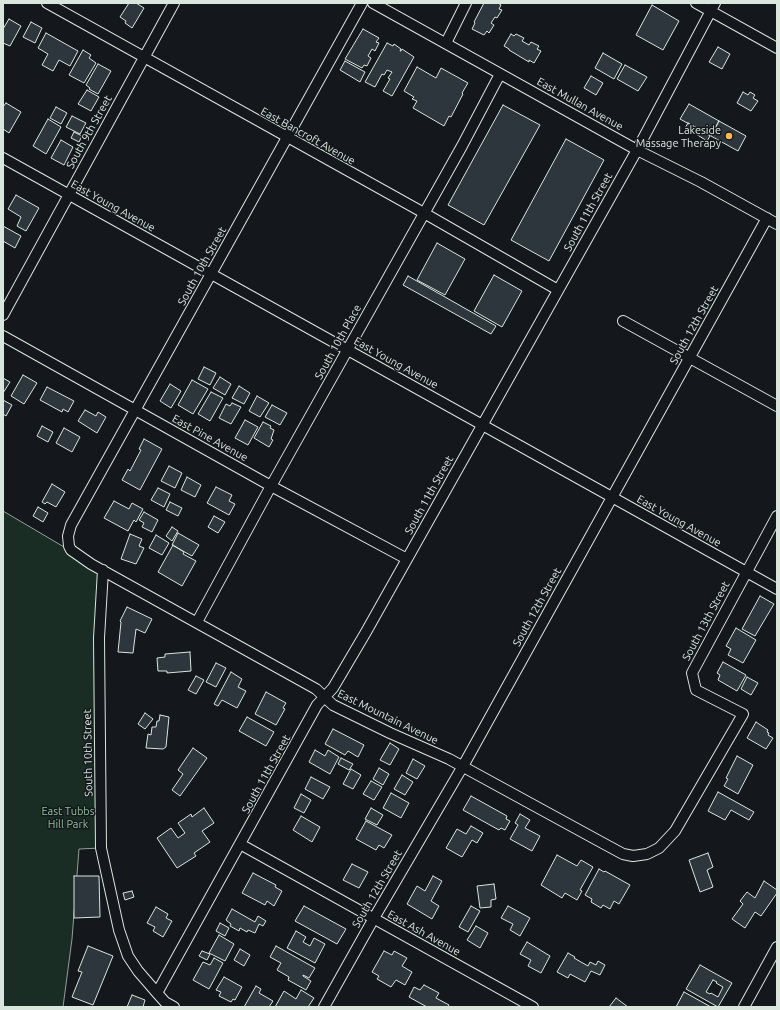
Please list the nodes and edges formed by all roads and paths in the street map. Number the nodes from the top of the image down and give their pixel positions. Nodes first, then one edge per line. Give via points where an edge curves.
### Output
1 (47, 3) edge
2 (174, 3) edge
3 (362, 3) edge
4 (373, 3) edge
5 (466, 3) edge
6 (696, 3) edge
7 (713, 7) edge
8 (446, 43) junction
9 (777, 48) edge
10 (144, 58) junction
11 (500, 74) junction
12 (287, 138) junction
13 (637, 150) junction
14 (3, 158) edge
15 (68, 195) junction
16 (424, 213) junction
17 (767, 218) junction
18 (777, 224) edge
19 (211, 274) junction
20 (558, 290) junction
21 (3, 315) edge
22 (623, 321) dead end
23 (3, 336) edge
24 (348, 350) junction
25 (690, 358) junction
26 (777, 406) edge
27 (135, 410) junction
28 (482, 425) junction
29 (271, 486) junction
30 (613, 498) junction
31 (777, 516) edge
32 (68, 543) joint
33 (407, 559) junction
34 (103, 570) junction
35 (746, 572) junction
36 (777, 589) edge
37 (197, 622) junction
38 (325, 697) junction
39 (463, 766) junction
40 (240, 844) junction
41 (647, 854) joint
42 (374, 918) junction
43 (777, 948) edge
44 (157, 993) junction
45 (174, 1007) edge
46 (324, 1007) edge
47 (533, 1007) edge
48 (744, 1007) edge

1 - 10 street, East Bancroft Avenue
2 - 10 street, South 9th Street
3 - 12 street, South 10th Street
4 - 8 street, East Mullan Avenue
5 - 8 street
6 - 7 street
7 - 9 street
7 - 13 street, South 11th Street
8 - 11 street, East Mullan Avenue
10 - 12 street, East Bancroft Avenue
10 - 15 street, South 9th Street
11 - 13 street, East Mullan Avenue
11 - 16 street, South 10th Place
12 - 16 street, East Bancroft Avenue
12 - 19 street, South 10th Street
13 - 17 street, East Mullan Avenue
13 - 20 street, South 11th Street
14 - 15 street, East Young Avenue
15 - 19 street, East Young Avenue
15 - 21 street, South 9th Street
16 - 20 street, East Bancroft Avenue
16 - 24 street, South 10th Place
17 - 18 street, East Mullan Avenue
17 - 25 street, South 12th Street
19 - 24 street, East Young Avenue
19 - 27 street, South 10th Street
20 - 28 street, South 11th Street
22 - 25 street
23 - 27 street, East Pine Avenue
24 - 28 street, East Young Avenue
24 - 29 street, South 10th Place
25 - 26 street
25 - 30 street, South 12th Street
27 - 29 street, East Pine Avenue
27 - 32 street, South 10th Street via 71,526
28 - 30 street, East Young Avenue
28 - 33 street, South 11th Street
29 - 33 street, East Pine Avenue
29 - 37 street, South 10th Place
30 - 35 street, East Young Avenue
30 - 39 street, South 12th Street
31 - 35 street, South 13th Street
32 - 34 street, East Mountain Avenue via 75,553
33 - 38 street, South 11th Street via 333,688
34 - 37 street, East Mountain Avenue
34 - 44 street, South 10th Street via 99,638 101,848 119,930 128,956
35 - 36 street, East Young Avenue
35 - 41 street, South 13th Street via 692,672 696,690 743,714 675,831 659,848
37 - 38 street, East Mountain Avenue via 316,689
38 - 39 street, East Mountain Avenue via 333,706
38 - 40 street, South 11th Street via 317,705
39 - 41 street, East Mountain Avenue via 623,854
39 - 42 street, South 12th Street
40 - 42 street, East Ash Avenue
40 - 44 street, South 11th Street
42 - 46 street, South 12th Street
42 - 47 street, East Ash Avenue
43 - 48 street
44 - 45 street, South 10th Street

